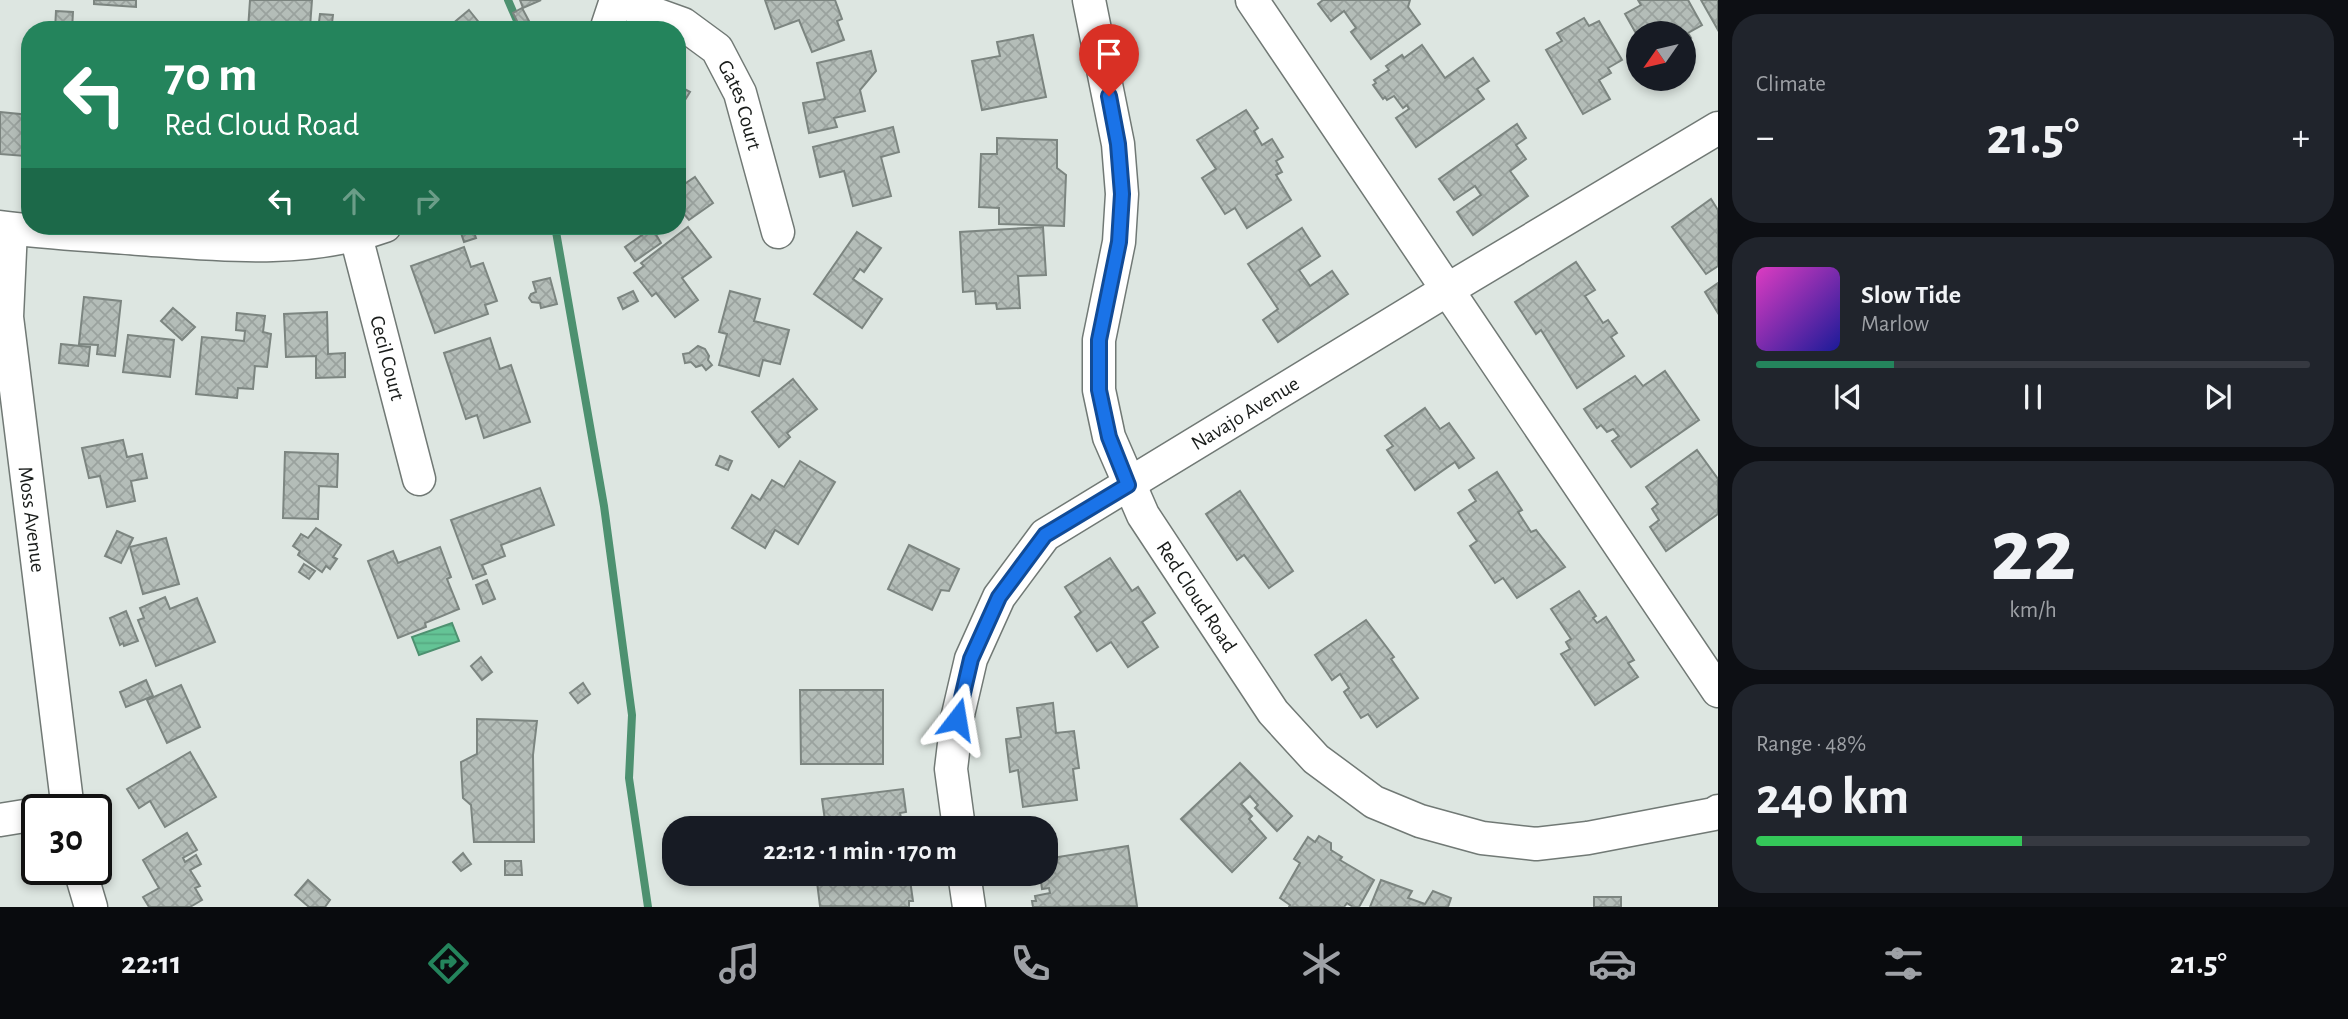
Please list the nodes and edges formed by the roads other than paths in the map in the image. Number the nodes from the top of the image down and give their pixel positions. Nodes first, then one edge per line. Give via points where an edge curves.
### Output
1 (617, 0) edge
2 (1089, 0) edge
3 (1252, 0) edge
4 (609, 21) edge
5 (675, 21) edge
6 (686, 26) edge
7 (1718, 128) edge
8 (5, 228) edge
9 (778, 232) dead end
10 (92, 235) edge
11 (348, 235) edge
12 (372, 235) edge
13 (1447, 290) junction
14 (419, 479) dead end
15 (1128, 485) junction
16 (1718, 691) edge
17 (65, 794) edge
18 (1718, 811) edge
19 (957, 816) edge
20 (21, 817) edge
21 (0, 820) edge
22 (84, 885) edge
23 (966, 886) edge
24 (91, 907) edge
25 (968, 907) edge

1 - 4 street
1 - 5 street, Gates Court
2 - 15 street, Red Cloud Road via 1118,144 1122,194 1119,242 1099,340 1099,390 1109,437
3 - 13 street
6 - 9 street, Gates Court via 717,49 740,93
7 - 13 street, Navajo Avenue
8 - 17 street, Moss Avenue via 7,317
10 - 11 street via 229,246 297,244
12 - 14 street, Cecil Court
13 - 15 street, Navajo Avenue
13 - 16 street
15 - 18 street, Red Cloud Road via 1143,515 1273,712 1316,759 1374,802 1482,838 1536,844
15 - 19 street, Navajo Avenue via 1045,535 999,597 971,659 957,719 951,769
20 - 21 street
22 - 24 street
23 - 25 street

